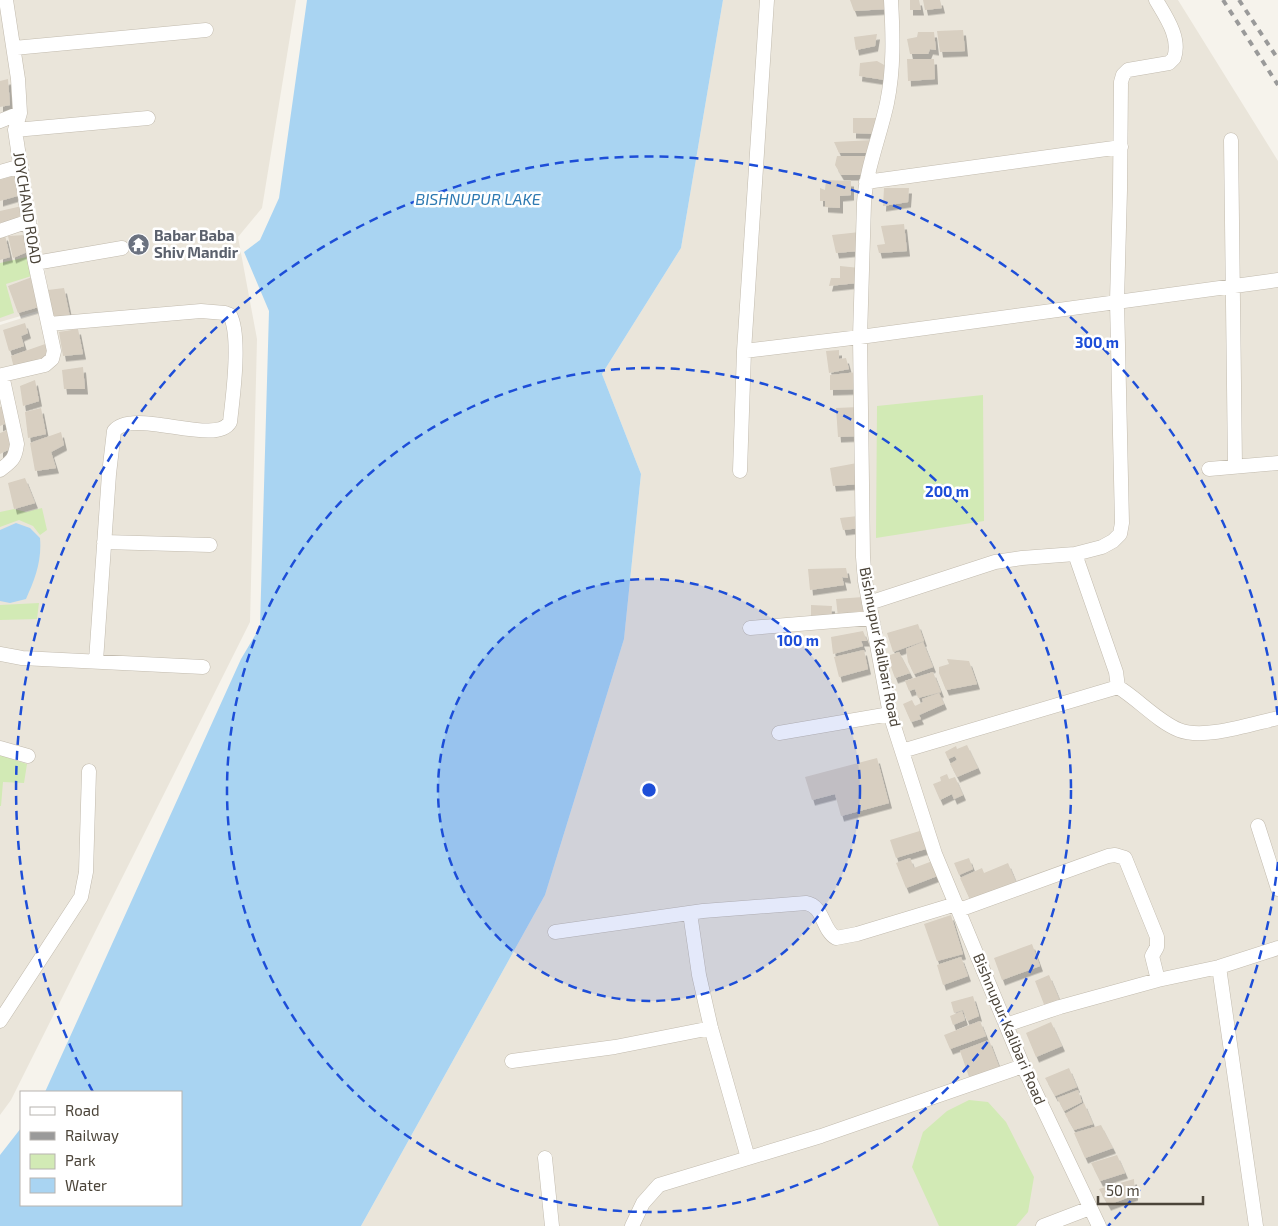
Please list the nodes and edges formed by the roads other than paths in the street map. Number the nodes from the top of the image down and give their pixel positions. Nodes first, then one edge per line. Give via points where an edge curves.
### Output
1 (6, 0) edge
2 (767, 0) edge
3 (891, 0) edge
4 (1156, 0) edge
5 (206, 30) dead end
6 (14, 48) junction
7 (20, 113) junction
8 (148, 118) dead end
9 (0, 121) edge
10 (15, 130) junction
11 (1231, 140) dead end
12 (1121, 147) junction
13 (20, 166) junction
14 (0, 172) edge
15 (866, 182) junction
16 (29, 221) junction
17 (0, 231) edge
18 (122, 248) dead end
19 (36, 263) junction
20 (1278, 280) edge
21 (1232, 287) junction
22 (1117, 301) junction
23 (49, 324) junction
24 (860, 337) junction
25 (744, 351) junction
26 (1, 371) edge
27 (1278, 463) edge
28 (1235, 466) junction
29 (1209, 468) dead end
30 (0, 470) edge
31 (740, 471) dead end
32 (104, 542) junction
33 (210, 545) dead end
34 (1075, 554) junction
35 (869, 603) junction
36 (872, 618) junction
37 (750, 628) dead end
38 (0, 654) edge
39 (96, 661) junction
40 (203, 667) dead end
41 (1118, 687) junction
42 (890, 714) junction
43 (1278, 718) edge
44 (778, 733) dead end
45 (0, 748) edge
46 (902, 751) junction
47 (28, 756) dead end
48 (89, 770) dead end
49 (1258, 826) dead end
50 (1278, 888) edge
51 (958, 907) junction
52 (690, 913) junction
53 (555, 932) dead end
54 (1278, 948) edge
55 (1219, 967) junction
56 (1158, 980) junction
57 (0, 1021) edge
58 (1006, 1025) junction
59 (711, 1028) junction
60 (512, 1061) dead end
61 (1023, 1066) junction
62 (545, 1158) dead end
63 (748, 1158) junction
64 (1090, 1208) junction
65 (552, 1226) edge
66 (632, 1226) edge
67 (1043, 1226) edge
68 (1099, 1226) edge
69 (1256, 1226) edge

1 - 6 street, JOYCHAND ROAD
2 - 25 street
3 - 15 street, Bishnupur Kalibari Road via 893,42 889,89
4 - 12 street via 1169,22 1176,55 1169,63 1128,70 1123,75 1120,82
5 - 6 street
6 - 7 street, JOYCHAND ROAD
7 - 9 street
7 - 10 street, JOYCHAND ROAD
8 - 10 street
10 - 13 street, JOYCHAND ROAD
11 - 21 street
12 - 15 street
12 - 22 street
13 - 14 street
13 - 16 street, JOYCHAND ROAD
15 - 24 street, Bishnupur Kalibari Road
16 - 17 street
16 - 19 street, JOYCHAND ROAD
18 - 19 street
19 - 23 street, JOYCHAND ROAD
20 - 21 street
21 - 22 street
21 - 28 street
22 - 24 street
22 - 34 street via 1122,523 1120,534 1113,541
23 - 26 street, JOYCHAND ROAD via 54,351 52,359 45,365
23 - 32 street via 201,311 225,312 233,321 234,377 228,427 220,430 186,429 137,422 118,426 112,437
24 - 25 street
24 - 35 street, Bishnupur Kalibari Road via 863,557
25 - 31 street
26 - 30 street via 17,444 11,462
27 - 28 street
28 - 29 street
32 - 33 street
32 - 39 street
34 - 35 street via 995,562
34 - 41 street via 1116,672
35 - 36 street, Bishnupur Kalibari Road
36 - 37 street
36 - 42 street, Bishnupur Kalibari Road
38 - 39 street
39 - 40 street
41 - 43 street via 1178,730 1191,734
41 - 46 street
42 - 44 street
42 - 46 street, Bishnupur Kalibari Road
45 - 47 street
46 - 51 street, Bishnupur Kalibari Road via 935,854
48 - 57 street via 86,872 80,897
49 - 50 street
51 - 52 street via 836,938 828,932 822,916 810,903
51 - 56 street via 1108,856 1121,855 1157,937 1157,947 1152,956
51 - 58 street, Bishnupur Kalibari Road
52 - 53 street
52 - 59 street
54 - 55 street
55 - 56 street
55 - 69 street
56 - 58 street
58 - 61 street, Bishnupur Kalibari Road
59 - 60 street via 615,1047
59 - 63 street
61 - 63 street
61 - 64 street, Bishnupur Kalibari Road
62 - 65 street
63 - 66 street via 659,1185 643,1203
64 - 67 street
64 - 68 street, Bishnupur Kalibari Road

